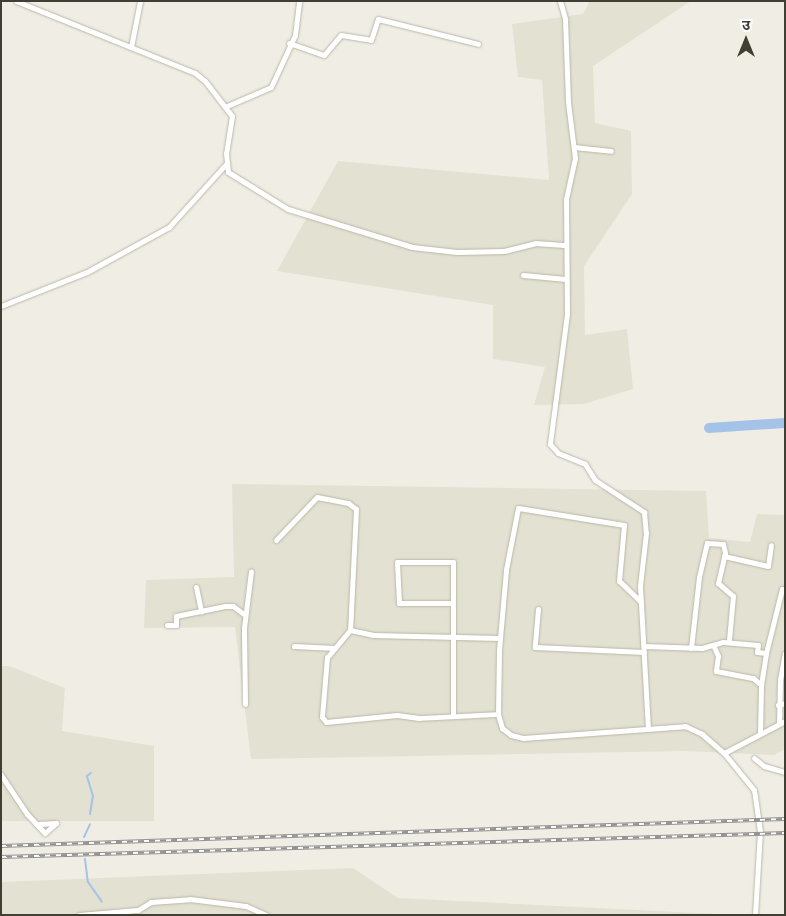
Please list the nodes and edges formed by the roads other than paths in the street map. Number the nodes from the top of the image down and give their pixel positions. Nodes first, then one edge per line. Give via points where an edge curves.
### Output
1 (16, 1) edge
2 (140, 1) edge
3 (299, 1) edge
4 (560, 1) edge
5 (289, 43) junction
6 (478, 44) dead end
7 (131, 48) junction
8 (227, 106) junction
9 (574, 147) junction
10 (611, 151) dead end
11 (225, 165) junction
12 (564, 245) junction
13 (523, 275) dead end
14 (566, 279) junction
15 (1, 306) edge
16 (276, 540) dead end
17 (771, 545) dead end
18 (724, 556) junction
19 (251, 571) dead end
20 (196, 587) dead end
21 (785, 590) edge
22 (641, 602) junction
23 (452, 603) junction
24 (538, 609) dead end
25 (201, 610) junction
26 (245, 615) junction
27 (167, 625) dead end
28 (350, 630) junction
29 (452, 637) junction
30 (500, 638) junction
31 (729, 640) dead end
32 (294, 646) dead end
33 (714, 647) junction
34 (335, 648) junction
35 (691, 648) junction
36 (644, 649) junction
37 (766, 653) junction
38 (785, 653) edge
39 (761, 685) junction
40 (785, 703) edge
41 (245, 704) dead end
42 (778, 705) junction
43 (498, 714) junction
44 (453, 715) junction
45 (785, 721) edge
46 (779, 724) junction
47 (648, 728) junction
48 (760, 734) junction
49 (724, 753) junction
50 (754, 758) dead end
51 (785, 772) edge
52 (1, 775) edge
53 (39, 824) dead end
54 (78, 915) edge
55 (266, 915) edge
56 (755, 915) edge

1 - 7 street
2 - 7 street
3 - 5 street via 295,35
4 - 9 street via 566,19 568,102
5 - 6 street via 324,55 341,35 371,40 378,19
5 - 8 street via 271,87
7 - 8 street via 195,73
8 - 11 street via 232,116
9 - 10 street
9 - 12 street via 575,158 566,200
11 - 12 street via 228,172 288,209 412,247 457,252 504,251 535,243
11 - 15 street via 169,227 87,272
12 - 14 street
13 - 14 street
14 - 22 street via 567,314 550,444 558,453 585,464 595,480 644,512 646,533
16 - 28 street via 317,497 348,503 356,509
17 - 18 street via 768,566
18 - 31 street via 718,583 733,596
18 - 35 street via 723,544 707,543 699,577
19 - 26 street
20 - 25 street
21 - 37 street via 782,589
22 - 30 street via 619,581 624,525 518,508 506,570
22 - 36 street
23 - 23 street via 399,603 397,562 453,562
23 - 29 street
24 - 36 street via 535,648
25 - 26 street via 233,606
25 - 27 street via 176,616 176,625
26 - 41 street
28 - 29 street
28 - 34 street
29 - 30 street
29 - 44 street
30 - 43 street
32 - 34 street
33 - 35 street
33 - 37 street via 723,642 758,645 757,652
33 - 39 street via 718,656 716,671 753,678
34 - 44 street via 327,657 324,670 322,716 326,722 397,715 419,718
35 - 36 street
36 - 47 street
37 - 39 street
38 - 42 street
39 - 48 street
40 - 42 street
42 - 46 street
43 - 44 street
43 - 47 street via 502,728 523,738
45 - 46 street
46 - 48 street
47 - 49 street via 686,726 702,734
48 - 49 street
49 - 56 street via 750,784 756,801 760,831
50 - 51 street via 764,766
52 - 53 street via 27,814
54 - 55 street via 138,910 151,902 190,899 246,906

